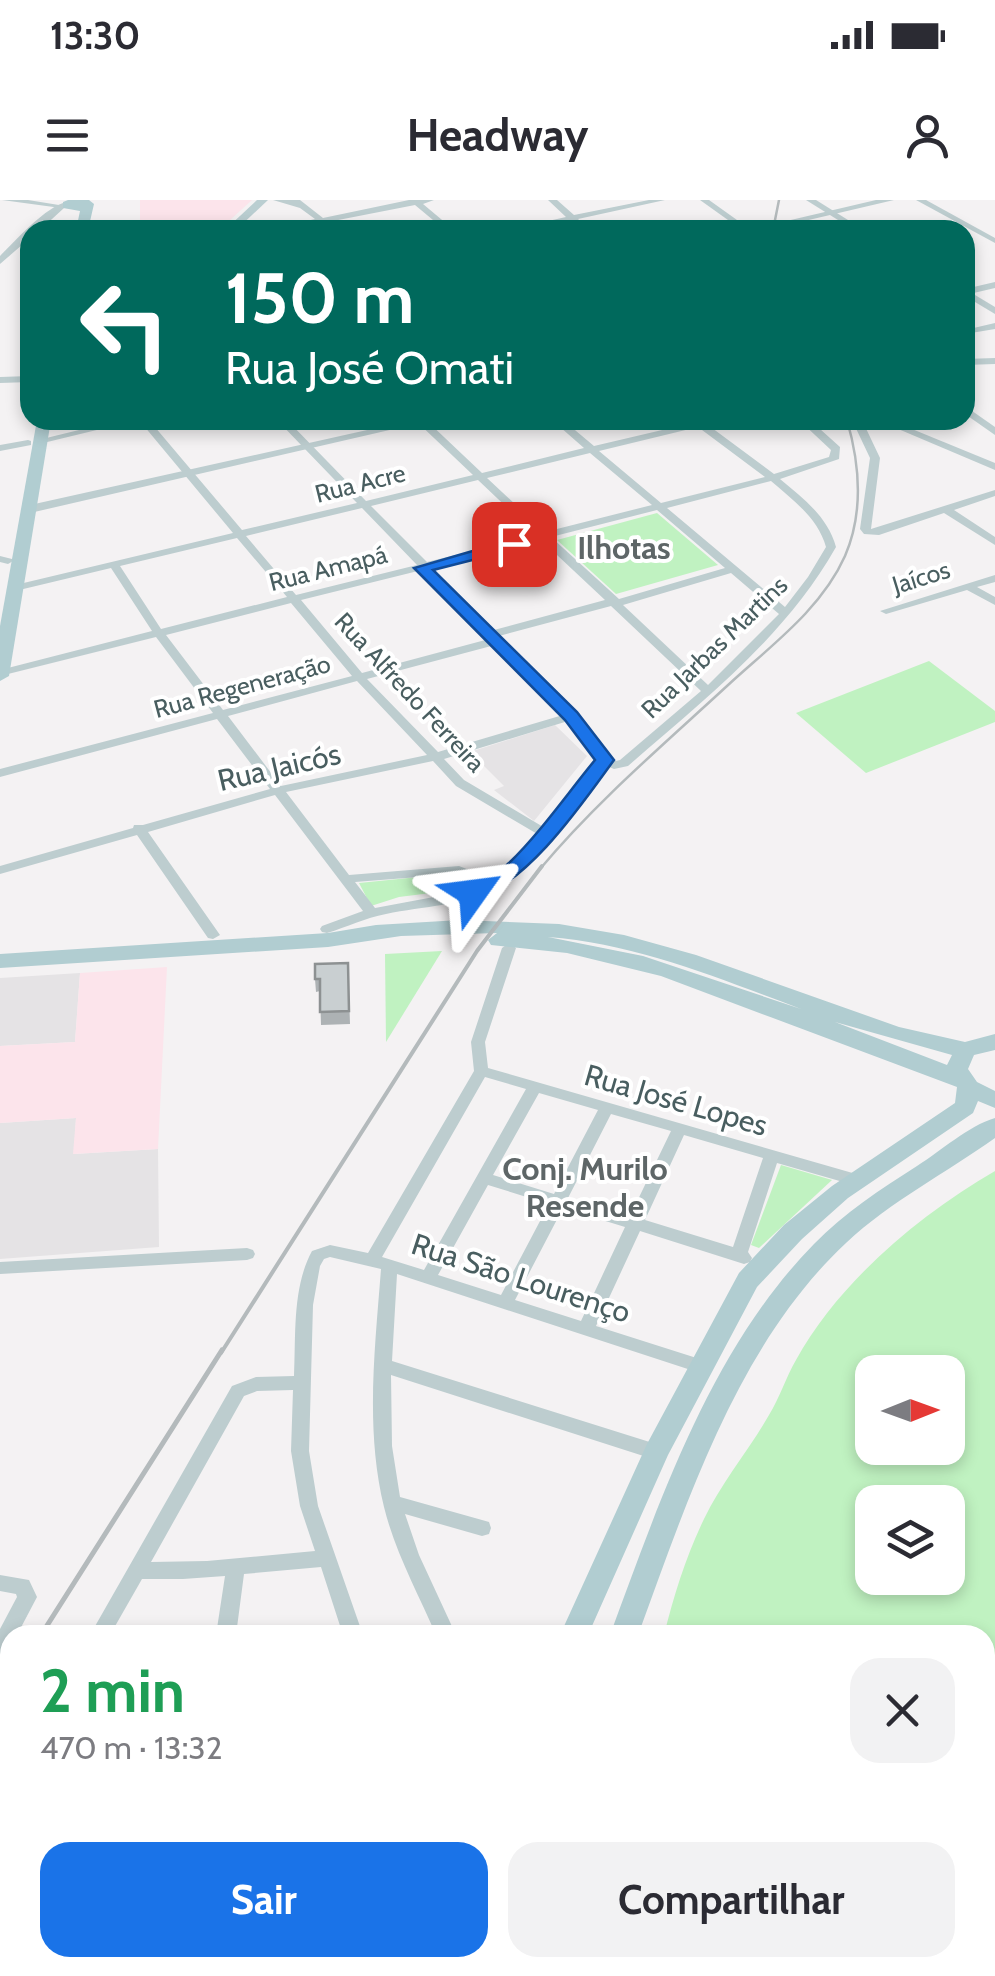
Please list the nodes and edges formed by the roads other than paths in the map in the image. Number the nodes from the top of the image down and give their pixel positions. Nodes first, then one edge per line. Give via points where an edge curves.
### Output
1 (6, 200) edge
2 (250, 200) edge
3 (263, 200) edge
4 (276, 200) edge
5 (430, 200) edge
6 (552, 200) edge
7 (661, 200) edge
8 (704, 200) edge
9 (810, 200) edge
10 (890, 200) edge
11 (920, 200) edge
12 (415, 201) edge
13 (75, 203) edge
14 (299, 203) edge
15 (830, 212) junction
16 (572, 218) junction
17 (50, 220) edge
18 (228, 220) edge
19 (241, 220) edge
20 (322, 220) edge
21 (328, 220) edge
22 (438, 220) edge
23 (562, 220) edge
24 (574, 220) edge
25 (735, 220) edge
26 (794, 220) edge
27 (843, 220) edge
28 (956, 220) edge
29 (995, 229) edge
30 (975, 230) edge
31 (980, 233) junction
32 (975, 234) edge
33 (995, 241) edge
34 (20, 243) edge
35 (0, 261) edge
36 (975, 417) edge
37 (38, 430) edge
38 (40, 430) edge
39 (152, 430) edge
40 (291, 430) edge
41 (382, 430) edge
42 (433, 430) edge
43 (569, 430) edge
44 (667, 430) edge
45 (708, 430) edge
46 (815, 430) edge
47 (862, 430) edge
48 (906, 430) edge
49 (995, 432) edge
50 (0, 448) edge
51 (307, 448) junction
52 (592, 450) junction
53 (995, 467) edge
54 (189, 475) junction
55 (480, 476) junction
56 (772, 478) junction
57 (995, 494) edge
58 (362, 505) junction
59 (660, 506) junction
60 (23, 508) junction
61 (945, 509) junction
62 (242, 536) junction
63 (545, 536) junction
64 (995, 542) edge
65 (4, 560) edge
66 (114, 565) junction
67 (422, 568) junction
68 (733, 569) junction
69 (995, 578) edge
70 (969, 586) junction
71 (15, 588) junction
72 (296, 599) junction
73 (0, 601) edge
74 (456, 602) junction
75 (616, 602) junction
76 (995, 602) edge
77 (442, 606) dead end
78 (886, 611) dead end
79 (785, 613) junction
80 (159, 634) junction
81 (492, 638) junction
82 (0, 675) edge
83 (360, 678) junction
84 (707, 690) junction
85 (222, 715) junction
86 (571, 716) junction
87 (602, 755) junction
88 (436, 757) junction
89 (0, 774) edge
90 (279, 790) junction
91 (139, 828) junction
92 (546, 833) junction
93 (0, 870) edge
94 (346, 880) junction
95 (493, 886) junction
96 (370, 911) junction
97 (327, 934) junction
98 (214, 935) junction
99 (361, 938) junction
100 (0, 948) edge
101 (509, 948) dead end
102 (0, 961) edge
103 (0, 972) edge
104 (995, 1042) edge
105 (965, 1050) junction
106 (481, 1071) junction
107 (965, 1084) junction
108 (534, 1088) junction
109 (995, 1100) edge
110 (607, 1108) junction
111 (995, 1126) edge
112 (678, 1130) junction
113 (772, 1155) junction
114 (483, 1178) junction
115 (857, 1180) junction
116 (556, 1200) junction
117 (633, 1225) junction
118 (246, 1254) dead end
119 (749, 1261) junction
120 (380, 1262) junction
121 (0, 1268) edge
122 (429, 1276) junction
123 (506, 1301) junction
124 (586, 1326) junction
125 (383, 1365) junction
126 (700, 1366) junction
127 (302, 1383) junction
128 (681, 1402) junction
129 (716, 1414) junction
130 (656, 1452) junction
131 (392, 1502) junction
132 (482, 1528) dead end
133 (326, 1559) junction
134 (236, 1565) junction
135 (136, 1570) junction
136 (0, 1583) edge
137 (12, 1625) edge
138 (106, 1625) edge
139 (227, 1625) edge
140 (349, 1625) edge
141 (442, 1625) edge
142 (578, 1625) edge
143 (628, 1625) edge

1 - 13 street
2 - 18 main road
3 - 19 main road
4 - 14 street
5 - 12 street
6 - 16 street
7 - 16 street
8 - 25 street
9 - 15 street
10 - 15 street
11 - 28 street
12 - 21 street
12 - 22 street
13 - 17 street
14 - 20 street
15 - 26 street
15 - 27 street
16 - 23 street
16 - 24 street
29 - 31 street
30 - 31 street
31 - 32 street
31 - 33 street
34 - 35 street
36 - 49 street
37 - 50 street
38 - 60 main road
39 - 54 street, Rua Alfredo Ferreira
40 - 51 street
41 - 51 street
42 - 55 street
43 - 52 street
44 - 52 street, Rua Acre
45 - 56 street, Rua Jarbas Martins
46 - 56 street, Rua Amapá via 836,454
47 - 61 street via 875,458 865,529 871,534
48 - 53 street
51 - 54 street
51 - 58 street
52 - 55 street, Rua Acre
52 - 59 street
54 - 60 street
54 - 62 street, Rua Alfredo Ferreira
55 - 58 street, Rua Acre
55 - 63 street
56 - 59 street, Rua Amapá
56 - 79 street, Rua Jarbas Martins via 832,539 820,570
57 - 61 street
58 - 62 street, Rua Acre
58 - 67 street
59 - 63 street, Rua Amapá
59 - 68 street
60 - 65 main road
60 - 71 main road
61 - 64 street
62 - 66 street, Rua Acre
62 - 72 street, Rua Alfredo Ferreira
63 - 67 street, Rua Amapá
63 - 75 street
65 - 73 main road
66 - 71 street, Rua Acre
66 - 80 street
67 - 72 street, Rua Amapá
67 - 74 street
68 - 75 street, Rua Regeneração
68 - 79 street
69 - 70 street
70 - 76 street
70 - 78 street, Jaícos
71 - 82 main road
72 - 80 street, Rua Amapá
72 - 83 street, Rua Alfredo Ferreira
74 - 77 street
74 - 81 street
75 - 81 street, Rua Regeneração
75 - 84 street
79 - 84 street, Rua Jarbas Martins
80 - 82 street, Rua Amapá
80 - 85 street
81 - 83 street, Rua Regeneração
81 - 86 street
83 - 85 street, Rua Regeneração
83 - 88 street, Rua Alfredo Ferreira
84 - 87 street, Rua Jarbas Martins via 624,763 614,765
85 - 89 street, Rua Regeneração
85 - 90 street
86 - 87 street
86 - 88 street, Rua Jaicós
87 - 92 street
88 - 90 street, Rua Jaicós
88 - 92 street, Rua Alfredo Ferreira via 478,797
90 - 91 street, Rua Jaicós
90 - 94 street
91 - 93 street, Rua Jaicós
91 - 98 street
92 - 95 street
94 - 95 street via 459,870
94 - 96 street
95 - 96 street
96 - 97 street
97 - 98 main road
97 - 99 main road
97 - 102 main road
98 - 100 main road
99 - 103 main road via 347,950
99 - 105 main road via 505,925 588,934 685,958 903,1036
99 - 107 main road via 583,948 693,979
101 - 106 street via 478,1042
104 - 105 main road
105 - 107 main road via 957,1069
106 - 108 street, Rua José Lopes
106 - 120 street
107 - 109 main road
107 - 115 main road via 965,1107
108 - 110 street, Rua José Lopes
108 - 114 street
110 - 112 street, Rua José Lopes
110 - 116 street
111 - 129 main road via 824,1250 748,1352
112 - 113 street, Rua José Lopes
112 - 117 street
113 - 115 street, Rua José Lopes
113 - 119 street
114 - 116 street
114 - 122 street
115 - 119 main road
116 - 117 street
116 - 123 street
117 - 119 street
117 - 124 street
118 - 121 street
119 - 126 main road
120 - 122 street, Rua São Lourenço
120 - 125 street
120 - 127 street, Rua São Lourenço via 324,1251 315,1260
122 - 123 street, Rua São Lourenço
123 - 124 street, Rua São Lourenço
124 - 126 street, Rua São Lourenço
125 - 130 street
125 - 131 street
126 - 128 main road
127 - 133 street via 302,1470
127 - 135 street via 256,1384 238,1392
128 - 129 main road
128 - 130 main road
129 - 143 main road
130 - 142 main road
131 - 132 street
131 - 141 street
133 - 134 street
133 - 140 street
134 - 135 street
134 - 139 street
135 - 138 street
136 - 137 street via 22,1586 28,1596

